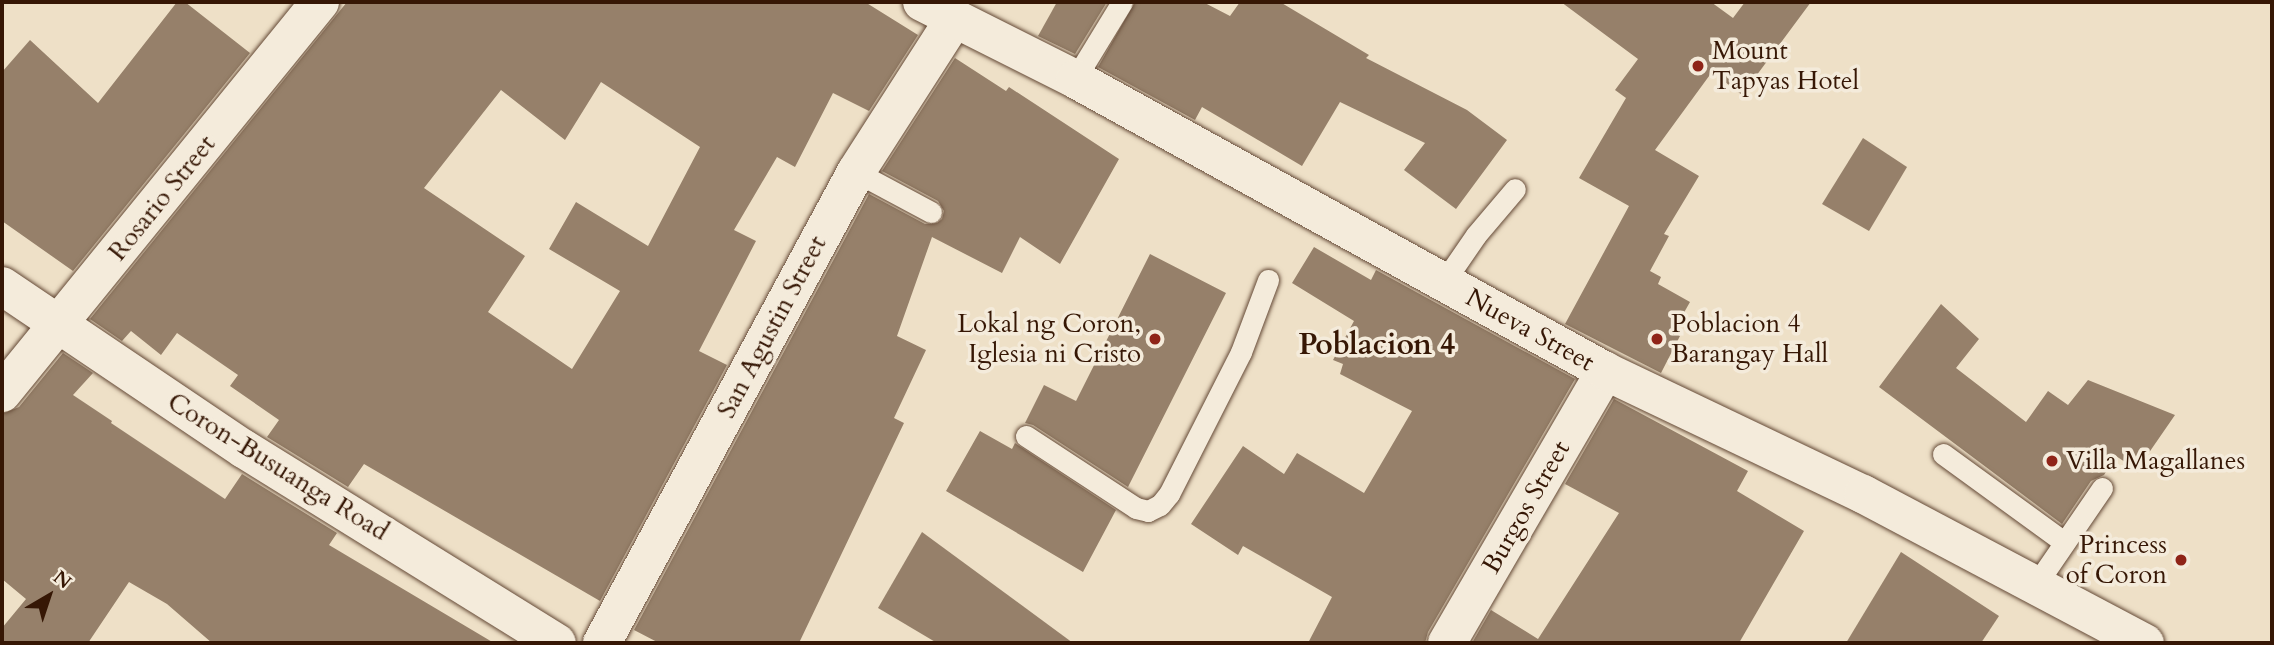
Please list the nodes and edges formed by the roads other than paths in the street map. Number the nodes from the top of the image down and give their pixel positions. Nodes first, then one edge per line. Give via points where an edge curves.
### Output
1 (320, 2) edge
2 (1122, 2) edge
3 (948, 7) edge
4 (1075, 79) junction
5 (856, 172) junction
6 (1515, 189) dead end
7 (931, 212) dead end
8 (1268, 280) dead end
9 (1443, 283) junction
10 (2, 286) edge
11 (58, 326) junction
12 (1605, 371) junction
13 (2, 393) edge
14 (1026, 436) dead end
15 (1944, 454) dead end
16 (2102, 488) dead end
17 (2064, 542) junction
18 (2037, 583) junction
19 (557, 643) edge
20 (602, 643) edge
21 (1447, 643) edge
22 (2145, 643) edge

1 - 11 street, Rosario Street
2 - 4 lane
3 - 4 street, Nueva Street
3 - 5 street, San Agustin Street
4 - 9 street, Nueva Street
5 - 7 lane
5 - 20 street, San Agustin Street
6 - 9 lane
8 - 14 lane via 1241,352 1160,505 1148,511 1136,508
9 - 12 street, Nueva Street
10 - 11 street, Coron-Busuanga Road
11 - 13 street, Rosario Street
11 - 19 street, Coron-Busuanga Road via 244,449
12 - 18 street, Nueva Street
12 - 21 street, Burgos Street
15 - 17 lane
16 - 17 lane
17 - 18 lane
18 - 22 street, Nueva Street

